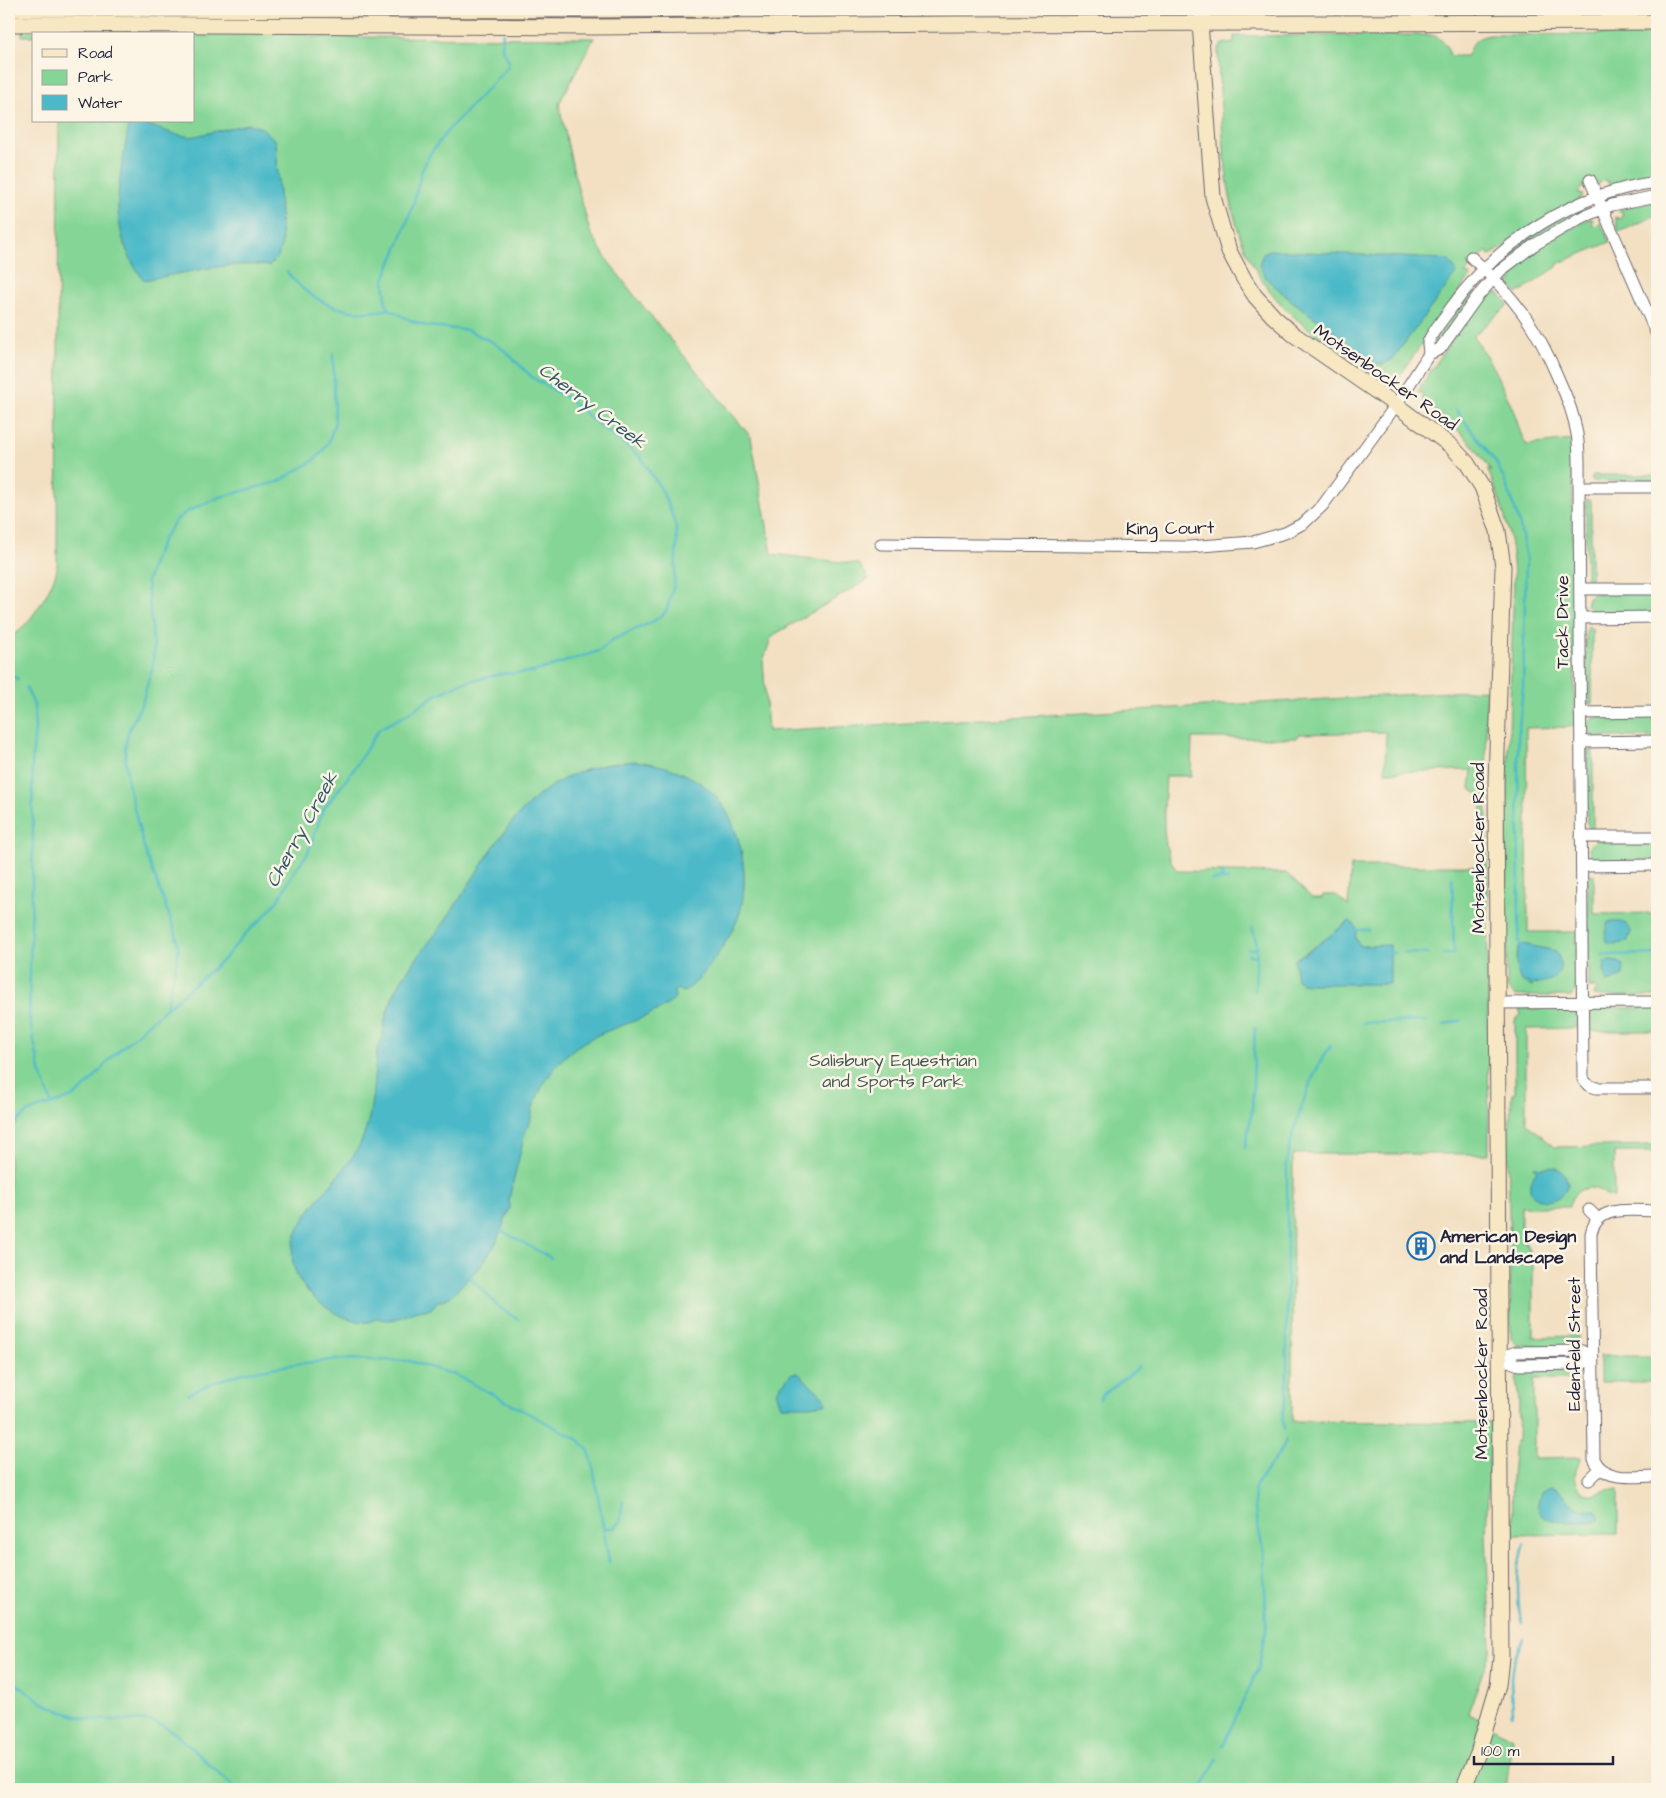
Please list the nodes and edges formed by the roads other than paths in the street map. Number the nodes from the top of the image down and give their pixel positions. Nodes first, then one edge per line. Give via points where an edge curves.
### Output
1 (9, 9) edge
2 (316, 9) edge
3 (736, 9) edge
4 (1190, 9) edge
5 (1205, 9) edge
6 (1657, 22) edge
7 (1200, 23) junction
8 (9, 24) edge
9 (1590, 180) dead end
10 (1657, 182) edge
11 (1657, 196) edge
12 (1597, 197) junction
13 (1602, 209) junction
14 (1471, 257) dead end
15 (1484, 269) junction
16 (1493, 278) junction
17 (1657, 335) edge
18 (1429, 354) junction
19 (1396, 404) junction
20 (1579, 487) junction
21 (1657, 487) edge
22 (881, 544) dead end
23 (1580, 589) junction
24 (1657, 589) edge
25 (1657, 617) edge
26 (1580, 618) junction
27 (1657, 712) edge
28 (1580, 713) junction
29 (1657, 741) edge
30 (1581, 742) junction
31 (1581, 837) junction
32 (1657, 837) edge
33 (1657, 865) edge
34 (1582, 866) junction
35 (1496, 1002) junction
36 (1583, 1002) junction
37 (1657, 1002) edge
38 (1657, 1088) edge
39 (1589, 1210) dead end
40 (1657, 1211) edge
41 (1598, 1219) junction
42 (1591, 1357) junction
43 (1500, 1358) junction
44 (1600, 1469) junction
45 (1657, 1476) edge
46 (1589, 1480) dead end
47 (1463, 1789) edge

1 - 2 main road
2 - 3 main road
4 - 7 main road
5 - 7 main road, Motsenbocker Road
6 - 7 main road
7 - 8 main road via 594,27
7 - 19 main road, Motsenbocker Road via 1213,197 1232,257 1250,288 1273,316 1306,343
9 - 12 street
10 - 12 street
11 - 13 street
12 - 13 street
12 - 15 street via 1573,206 1530,230
13 - 16 street via 1542,240
13 - 17 street
14 - 15 street, Tack Drive
15 - 16 street, Tack Drive
15 - 18 street via 1428,342
16 - 18 street via 1440,350
16 - 20 street, Tack Drive via 1528,319 1561,383 1577,433
18 - 19 street, King Court
19 - 22 street, King Court via 1323,505 1304,523 1276,536 1253,542 1188,546
19 - 35 main road, Motsenbocker Road via 1440,437 1467,464 1482,487 1501,543 1503,589 1496,782
20 - 21 street
20 - 23 street, Tack Drive
23 - 24 street
23 - 26 street, Tack Drive
25 - 26 street
26 - 28 street, Tack Drive
27 - 28 street
28 - 30 street, Tack Drive
29 - 30 street
30 - 31 street, Tack Drive
31 - 32 street
31 - 34 street, Tack Drive
33 - 34 street
34 - 36 street, Tack Drive
35 - 36 street
35 - 43 main road, Motsenbocker Road
36 - 37 street
36 - 38 street, Tack Drive via 1585,1082 1596,1088
39 - 41 street
40 - 41 street via 1614,1211
41 - 42 street, Edenfeld Street via 1591,1234
42 - 43 street via 1582,1351 1516,1352
42 - 44 street, Edenfeld Street via 1593,1453
43 - 47 main road, Motsenbocker Road via 1501,1663 1484,1733
44 - 45 street via 1609,1475
44 - 46 street

